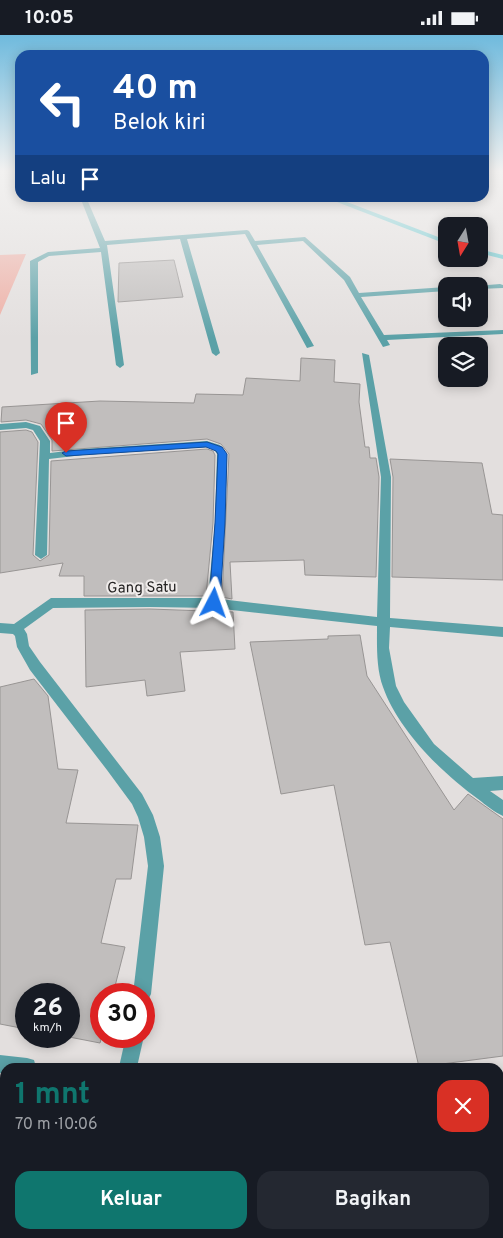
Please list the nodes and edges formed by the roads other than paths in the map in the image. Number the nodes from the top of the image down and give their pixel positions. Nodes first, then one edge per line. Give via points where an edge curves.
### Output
1 (95, 226) edge
2 (183, 237) junction
3 (252, 243) junction
4 (103, 246) junction
5 (500, 286) dead end
6 (488, 287) edge
7 (438, 290) edge
8 (357, 295) junction
9 (503, 332) edge
10 (310, 346) dead end
11 (216, 353) dead end
12 (365, 355) dead end
13 (120, 365) dead end
14 (34, 373) dead end
15 (0, 427) edge
16 (44, 457) junction
17 (41, 555) dead end
18 (214, 603) junction
19 (382, 622) junction
20 (0, 628) edge
21 (16, 629) junction
22 (503, 632) edge
23 (503, 783) edge
24 (470, 785) junction
25 (503, 809) edge
26 (143, 983) edge
27 (132, 1048) edge
28 (129, 1063) edge

1 - 4 street
2 - 3 street via 247,233
2 - 4 street
2 - 11 street
3 - 8 street via 305,239 347,279
3 - 10 street
4 - 13 street
4 - 14 street via 48,254 34,261
5 - 6 street
7 - 8 street
8 - 9 street via 384,342
12 - 19 street via 386,477
15 - 16 street via 26,425 37,428 44,441
16 - 17 street
16 - 18 street via 207,444 219,449 222,454 221,503
18 - 19 street, Gang Satu
18 - 21 street, Gang Satu via 51,603
19 - 22 street, Gang Satu
19 - 24 street via 384,666 389,687 399,706 429,748
20 - 21 street
21 - 26 street via 35,666 112,765 146,815 156,866
23 - 24 street
24 - 25 street
27 - 28 street

